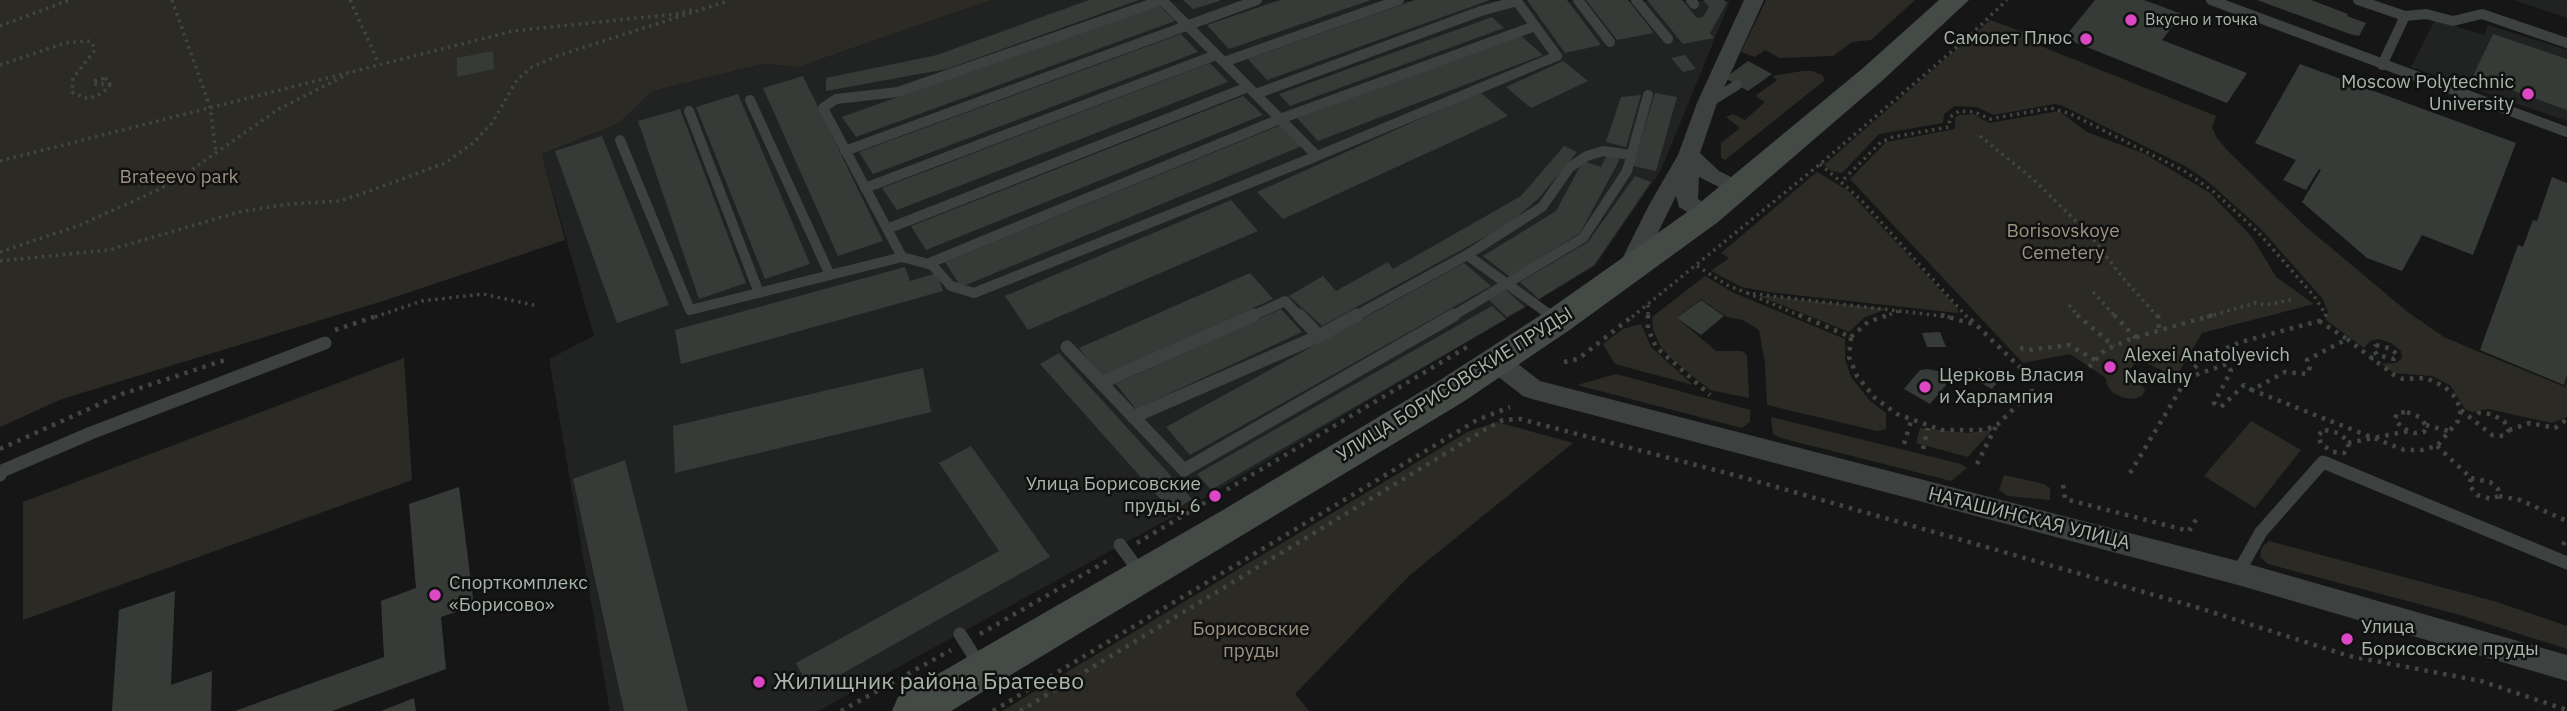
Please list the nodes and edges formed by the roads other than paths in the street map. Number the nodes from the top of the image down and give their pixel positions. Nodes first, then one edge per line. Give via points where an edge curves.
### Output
1 (1258, 0) edge
2 (1399, 0) edge
3 (1517, 0) edge
4 (1578, 0) edge
5 (1636, 0) edge
6 (1754, 0) edge
7 (1955, 0) edge
8 (2211, 0) edge
9 (2358, 0) edge
10 (2405, 16) junction
11 (1188, 26) junction
12 (1535, 26) junction
13 (1668, 39) dead end
14 (1610, 42) dead end
15 (2567, 43) edge
16 (1220, 59) junction
17 (2382, 65) junction
18 (1737, 85) dead end
19 (1252, 91) junction
20 (1648, 95) dead end
21 (750, 100) dead end
22 (1707, 103) junction
23 (689, 111) dead end
24 (1280, 119) junction
25 (2567, 132) edge
26 (620, 140) dead end
27 (845, 151) junction
28 (1631, 155) junction
29 (1689, 155) junction
30 (1317, 156) junction
31 (865, 188) junction
32 (1737, 189) junction
33 (1707, 214) junction
34 (887, 229) junction
35 (1467, 255) junction
36 (902, 257) junction
37 (927, 264) junction
38 (1627, 273) junction
39 (830, 275) junction
40 (1508, 284) junction
41 (759, 293) junction
42 (1559, 320) junction
43 (1319, 336) junction
44 (325, 343) dead end
45 (1067, 348) dead end
46 (1496, 361) junction
47 (1101, 383) junction
48 (1133, 417) junction
49 (0, 475) edge
50 (1119, 545) dead end
51 (2567, 563) edge
52 (2238, 573) junction
53 (1143, 576) junction
54 (960, 634) dead end
55 (2567, 668) edge
56 (983, 670) junction
57 (913, 711) edge

1 - 11 lane
2 - 16 lane
3 - 12 lane
3 - 19 lane
4 - 14 lane
5 - 13 lane
6 - 22 street
7 - 32 main road, УЛИЦА БОРИСОВСКИЕ ПРУДЫ
8 - 17 lane
9 - 10 lane
10 - 15 lane via 2426,14 2453,21 2482,14
10 - 17 lane
11 - 16 lane
11 - 27 lane
11 - 27 lane via 1162,0 898,92 836,99 823,108
12 - 24 lane
12 - 30 lane via 1557,56
16 - 19 lane
16 - 31 lane
17 - 25 lane
18 - 22 lane
19 - 24 lane
19 - 34 lane
20 - 28 lane
21 - 39 lane
22 - 29 street
23 - 41 lane
24 - 30 lane
24 - 37 lane
26 - 41 lane via 690,310
27 - 31 lane
28 - 35 lane via 1603,151 1587,156 1570,167 1542,207
28 - 40 lane via 1627,171 1583,238
29 - 32 street via 1711,176
29 - 33 street via 1687,202
29 - 38 street
30 - 37 lane via 974,293 951,286
31 - 34 lane
32 - 33 main road, УЛИЦА БОРИСОВСКИЕ ПРУДЫ
33 - 38 main road, УЛИЦА БОРИСОВСКИЕ ПРУДЫ
34 - 36 lane
35 - 40 lane
35 - 43 lane
36 - 37 lane
36 - 39 lane
38 - 42 main road, УЛИЦА БОРИСОВСКИЕ ПРУДЫ
39 - 41 lane
40 - 42 lane
40 - 48 lane via 1184,470
42 - 46 main road, УЛИЦА БОРИСОВСКИЕ ПРУДЫ
43 - 47 lane via 1285,302
43 - 48 lane
44 - 49 lane via 91,433
45 - 47 lane
46 - 52 street, НАТАШИНСКАЯ УЛИЦА via 1532,389
46 - 53 main road, УЛИЦА БОРИСОВСКИЕ ПРУДЫ
47 - 48 lane
50 - 53 lane
51 - 52 lane via 2323,462 2260,533
52 - 55 street, НАТАШИНСКАЯ УЛИЦА
53 - 56 main road, УЛИЦА БОРИСОВСКИЕ ПРУДЫ
54 - 56 lane
56 - 57 main road, УЛИЦА БОРИСОВСКИЕ ПРУДЫ

